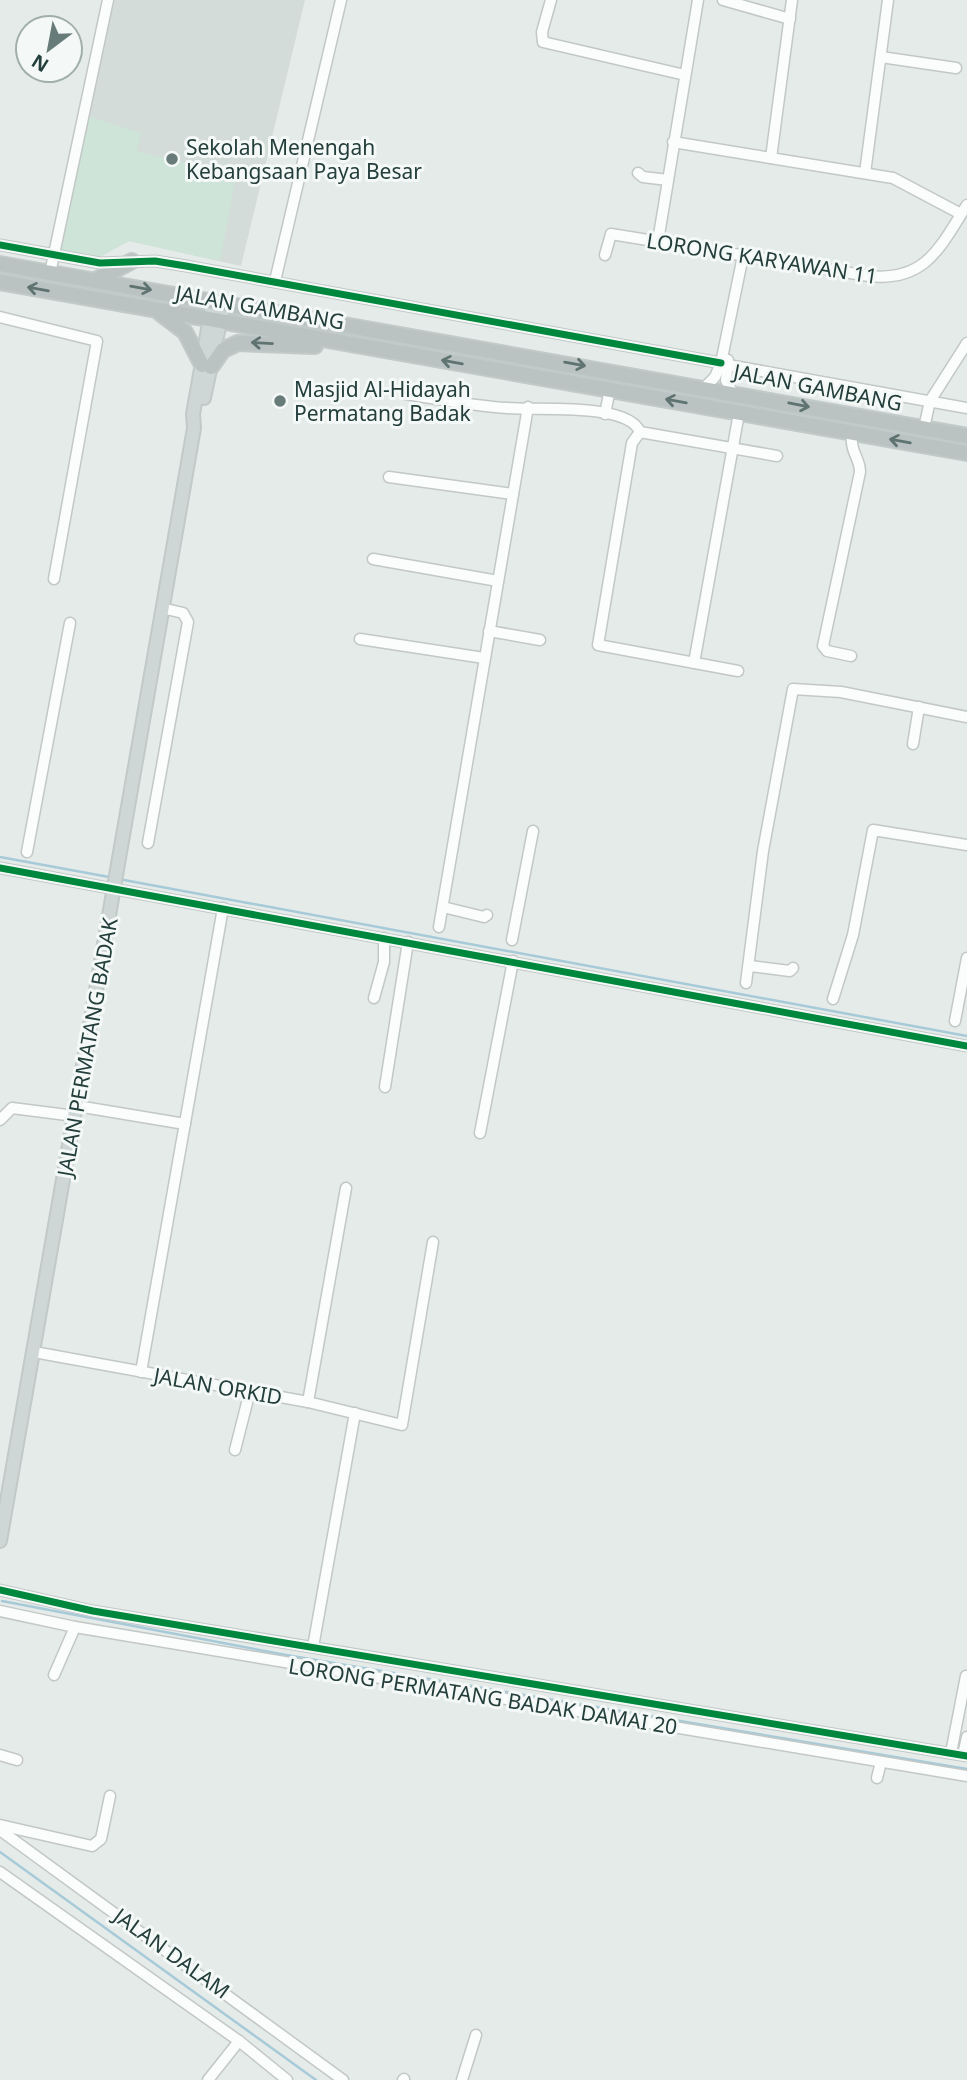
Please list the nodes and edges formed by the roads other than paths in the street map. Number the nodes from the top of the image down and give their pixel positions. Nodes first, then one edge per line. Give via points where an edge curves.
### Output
1 (108, 0) edge
2 (341, 0) edge
3 (551, 0) edge
4 (698, 0) edge
5 (723, 0) edge
6 (792, 0) edge
7 (888, 0) edge
8 (790, 19) junction
9 (881, 57) junction
10 (956, 68) dead end
11 (685, 75) junction
12 (673, 142) junction
13 (771, 158) junction
14 (638, 173) dead end
15 (864, 173) junction
16 (668, 180) junction
17 (964, 210) edge
18 (658, 241) junction
19 (0, 245) edge
20 (54, 254) junction
21 (605, 255) dead end
22 (743, 256) junction
23 (132, 261) junction
24 (0, 264) edge
25 (50, 273) junction
26 (96, 280) junction
27 (275, 281) junction
28 (0, 282) edge
29 (219, 302) junction
30 (154, 309) junction
31 (0, 317) edge
32 (215, 321) junction
33 (967, 343) edge
34 (379, 349) junction
35 (724, 364) junction
36 (206, 366) junction
37 (705, 387) junction
38 (610, 389) junction
39 (732, 392) junction
40 (406, 394) dead end
41 (930, 401) junction
42 (528, 407) junction
43 (967, 408) edge
44 (739, 412) junction
45 (605, 414) junction
46 (924, 428) junction
47 (640, 432) junction
48 (852, 433) junction
49 (967, 436) edge
50 (733, 448) junction
51 (967, 453) edge
52 (777, 456) dead end
53 (389, 477) dead end
54 (513, 494) junction
55 (373, 559) dead end
56 (54, 579) dead end
57 (498, 581) junction
58 (162, 608) junction
59 (71, 623) dead end
60 (489, 631) junction
61 (360, 639) dead end
62 (540, 640) dead end
63 (851, 656) dead end
64 (484, 659) junction
65 (694, 663) junction
66 (738, 671) dead end
67 (919, 707) junction
68 (967, 717) edge
69 (913, 744) dead end
70 (533, 831) dead end
71 (148, 844) dead end
72 (967, 845) edge
73 (27, 852) dead end
74 (0, 868) edge
75 (114, 889) junction
76 (443, 906) junction
77 (223, 908) junction
78 (487, 915) dead end
79 (439, 927) dead end
80 (384, 938) junction
81 (512, 940) dead end
82 (408, 942) junction
83 (967, 958) edge
84 (513, 961) junction
85 (750, 966) junction
86 (793, 968) dead end
87 (746, 983) dead end
88 (374, 998) dead end
89 (833, 999) dead end
90 (955, 1021) dead end
91 (967, 1046) edge
92 (385, 1087) dead end
93 (76, 1111) junction
94 (0, 1121) edge
95 (185, 1124) junction
96 (480, 1132) dead end
97 (346, 1188) dead end
98 (433, 1242) dead end
99 (34, 1352) junction
100 (141, 1372) junction
101 (250, 1391) junction
102 (308, 1402) junction
103 (355, 1413) junction
104 (235, 1450) dead end
105 (0, 1541) edge
106 (0, 1590) edge
107 (0, 1611) edge
108 (75, 1627) junction
109 (313, 1647) junction
110 (54, 1675) dead end
111 (966, 1675) edge
112 (967, 1737) edge
113 (951, 1753) junction
114 (0, 1755) edge
115 (965, 1755) edge
116 (17, 1760) dead end
117 (881, 1762) junction
118 (967, 1776) edge
119 (877, 1778) dead end
120 (110, 1796) dead end
121 (0, 1827) edge
122 (0, 1872) edge
123 (477, 2035) dead end
124 (239, 2041) junction
125 (208, 2080) edge
126 (287, 2080) edge
127 (343, 2080) edge
128 (462, 2080) edge

1 - 20 street
2 - 27 street
3 - 11 street via 543,42
4 - 11 street
5 - 8 street
6 - 8 street
7 - 9 street
8 - 13 street
9 - 10 street
9 - 15 street
11 - 12 street
12 - 13 street
12 - 16 street
13 - 15 street
14 - 16 street
15 - 17 street via 904,181
16 - 18 street
17 - 22 street, LORONG KARYAWAN 11 via 924,265 898,277
18 - 21 street, LORONG KARYAWAN 11 via 611,234
18 - 22 street, LORONG KARYAWAN 11
19 - 20 street
20 - 23 street via 100,262
20 - 25 street
22 - 35 street
23 - 26 highway
23 - 27 street
24 - 25 highway, JALAN GAMBANG
25 - 26 highway, JALAN GAMBANG
26 -> 29 highway, JALAN GAMBANG
27 - 35 street
30 -> 28 highway, JALAN GAMBANG
29 - 32 main road, JALAN PERMATANG BADAK
29 -> 37 highway, JALAN GAMBANG
30 - 32 highway, JALAN GAMBANG
30 - 36 highway via 185,332
31 - 56 street via 97,341
32 - 34 highway, JALAN GAMBANG
32 - 36 main road, JALAN PERMATANG BADAK
33 - 41 street
34 -> 36 highway via 238,343
38 -> 34 highway, JALAN GAMBANG
35 - 37 street
35 - 39 street
35 - 41 street
36 - 58 main road, JALAN PERMATANG BADAK
37 - 39 highway, JALAN GAMBANG
44 -> 38 highway, JALAN GAMBANG
38 - 45 street
39 -> 46 highway, JALAN GAMBANG
40 - 42 street via 509,409
41 - 43 street
41 - 46 street
42 - 45 street
42 - 54 street
44 - 48 highway, JALAN GAMBANG
44 - 50 street
45 - 47 street via 628,418
46 - 49 highway, JALAN GAMBANG
47 - 50 street
47 - 65 street via 632,443 598,645
51 -> 48 highway, JALAN GAMBANG
48 - 63 street via 852,451 860,472 824,646 827,651
50 - 52 street
50 - 65 street
53 - 54 street
54 - 57 street
55 - 57 street
57 - 60 street
58 - 71 street via 183,613 188,622
58 - 75 main road, JALAN PERMATANG BADAK
59 - 73 street
60 - 62 street
60 - 64 street
61 - 64 street
64 - 76 street
65 - 66 street
67 - 68 street
67 - 69 street
67 - 85 street via 841,692 797,687 790,692 763,851
70 - 81 street
72 - 89 street via 873,830 853,935
74 - 75 street
75 - 77 street
75 - 93 main road, JALAN PERMATANG BADAK
76 - 78 street
76 - 79 street
77 - 80 street
77 - 95 street
80 - 82 street
80 - 88 street via 384,962
82 - 84 street
82 - 92 street
83 - 90 street
84 - 91 street
84 - 96 street
85 - 86 street
85 - 87 street
93 - 94 street via 12,1108
93 - 95 street
93 - 99 main road, JALAN PERMATANG BADAK
95 - 100 street
97 - 102 street
98 - 103 street, JALAN ORKID via 402,1425
99 - 100 street, JALAN ORKID
99 - 105 main road, JALAN PERMATANG BADAK
100 - 101 street, JALAN ORKID
101 - 102 street, JALAN ORKID
101 - 104 street
102 - 103 street, JALAN ORKID
103 - 109 street
106 - 109 street via 93,1611
107 - 108 street, LORONG PERMATANG BADAK DAMAI 20
108 - 110 street
108 - 117 street, LORONG PERMATANG BADAK DAMAI 20
109 - 113 street
111 - 113 street
112 - 115 street
113 - 115 street
114 - 116 street
117 - 118 street, LORONG PERMATANG BADAK DAMAI 20
117 - 119 street
120 - 121 street via 102,1839 92,1846
121 - 127 street, JALAN DALAM
122 - 124 street
123 - 128 street
124 - 125 street
124 - 126 street

